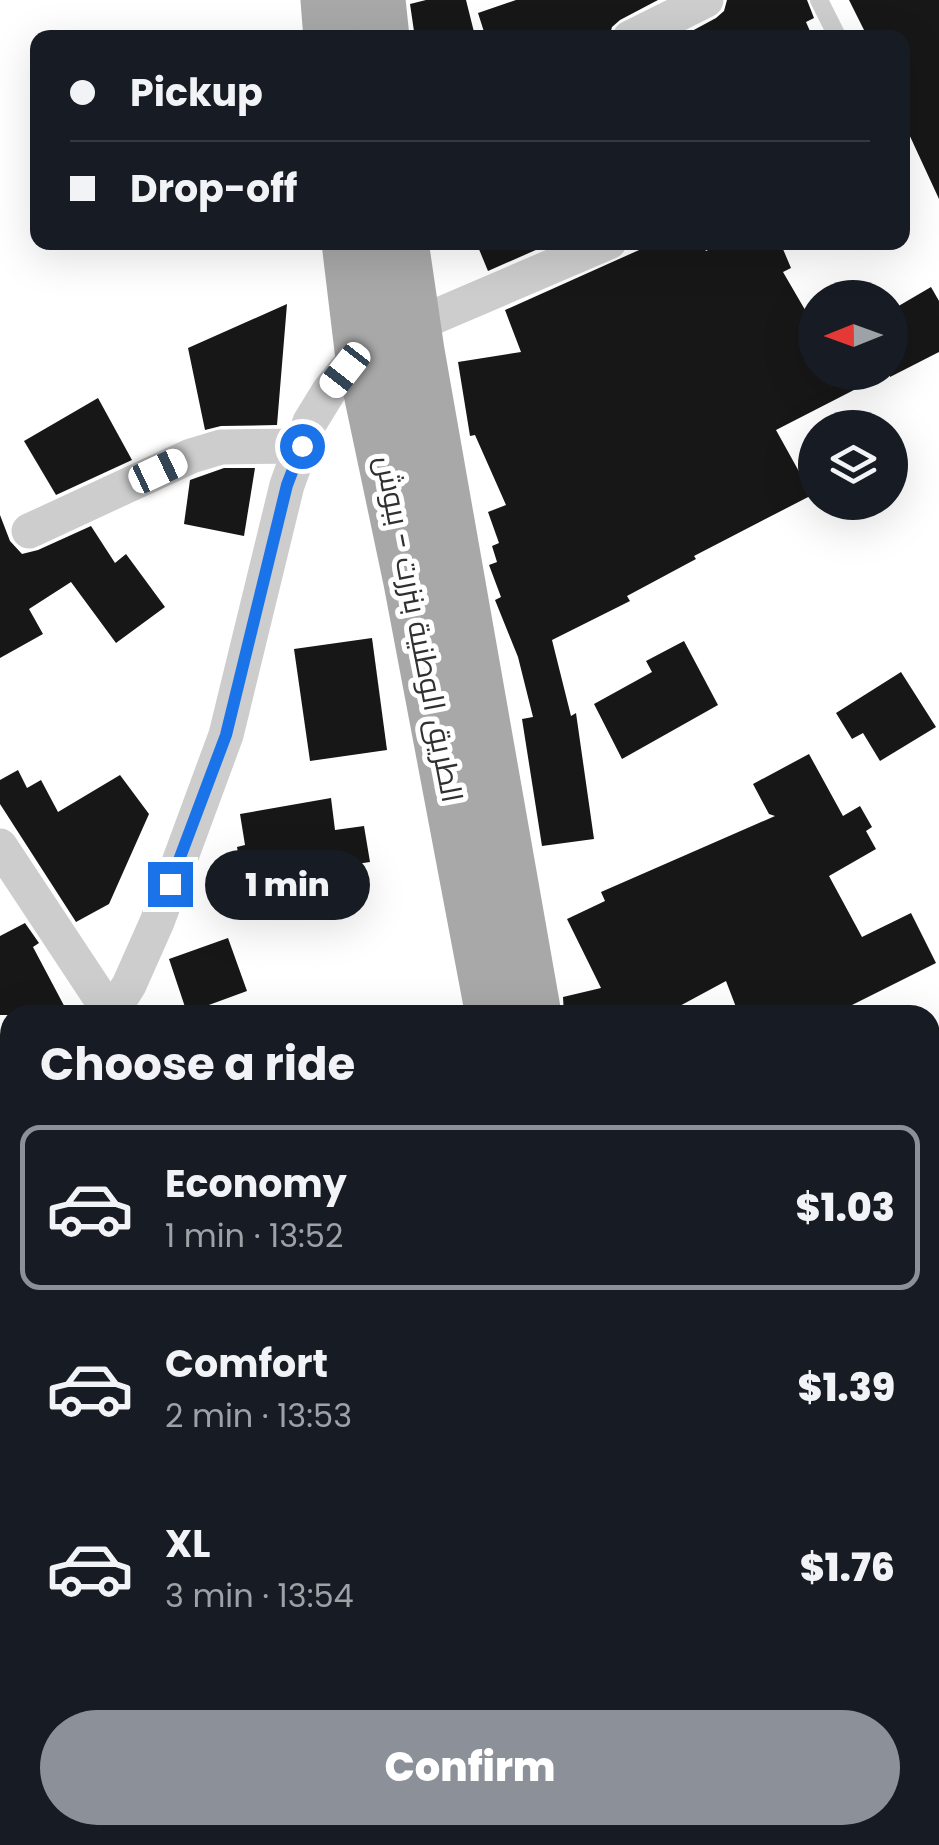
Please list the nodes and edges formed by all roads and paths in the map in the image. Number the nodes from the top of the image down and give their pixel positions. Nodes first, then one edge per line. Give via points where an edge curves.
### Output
1 (328, 0) edge
2 (378, 0) edge
3 (706, 0) edge
4 (818, 0) edge
5 (330, 30) edge
6 (381, 30) edge
7 (646, 30) edge
8 (834, 30) edge
9 (350, 250) edge
10 (402, 250) edge
11 (590, 250) edge
12 (413, 326) junction
13 (362, 350) junction
14 (302, 446) junction
15 (29, 531) dead end
16 (0, 846) edge
17 (104, 1005) edge
18 (116, 1005) edge
19 (492, 1005) edge
20 (532, 1005) edge

1 - 5 main road
2 - 6 main road
3 - 7 street
4 - 8 lane
9 - 13 main road, الطريق الوطنية بنزرت - ببوش
10 - 12 main road, الطريق الوطنية بنزرت - ببوش
11 - 12 street
12 - 20 main road, الطريق الوطنية بنزرت - ببوش
13 - 14 street via 329,390
13 - 19 main road, الطريق الوطنية بنزرت - ببوش
14 - 15 street via 222,448 191,456
14 - 18 street via 226,735 156,922
16 - 17 street

